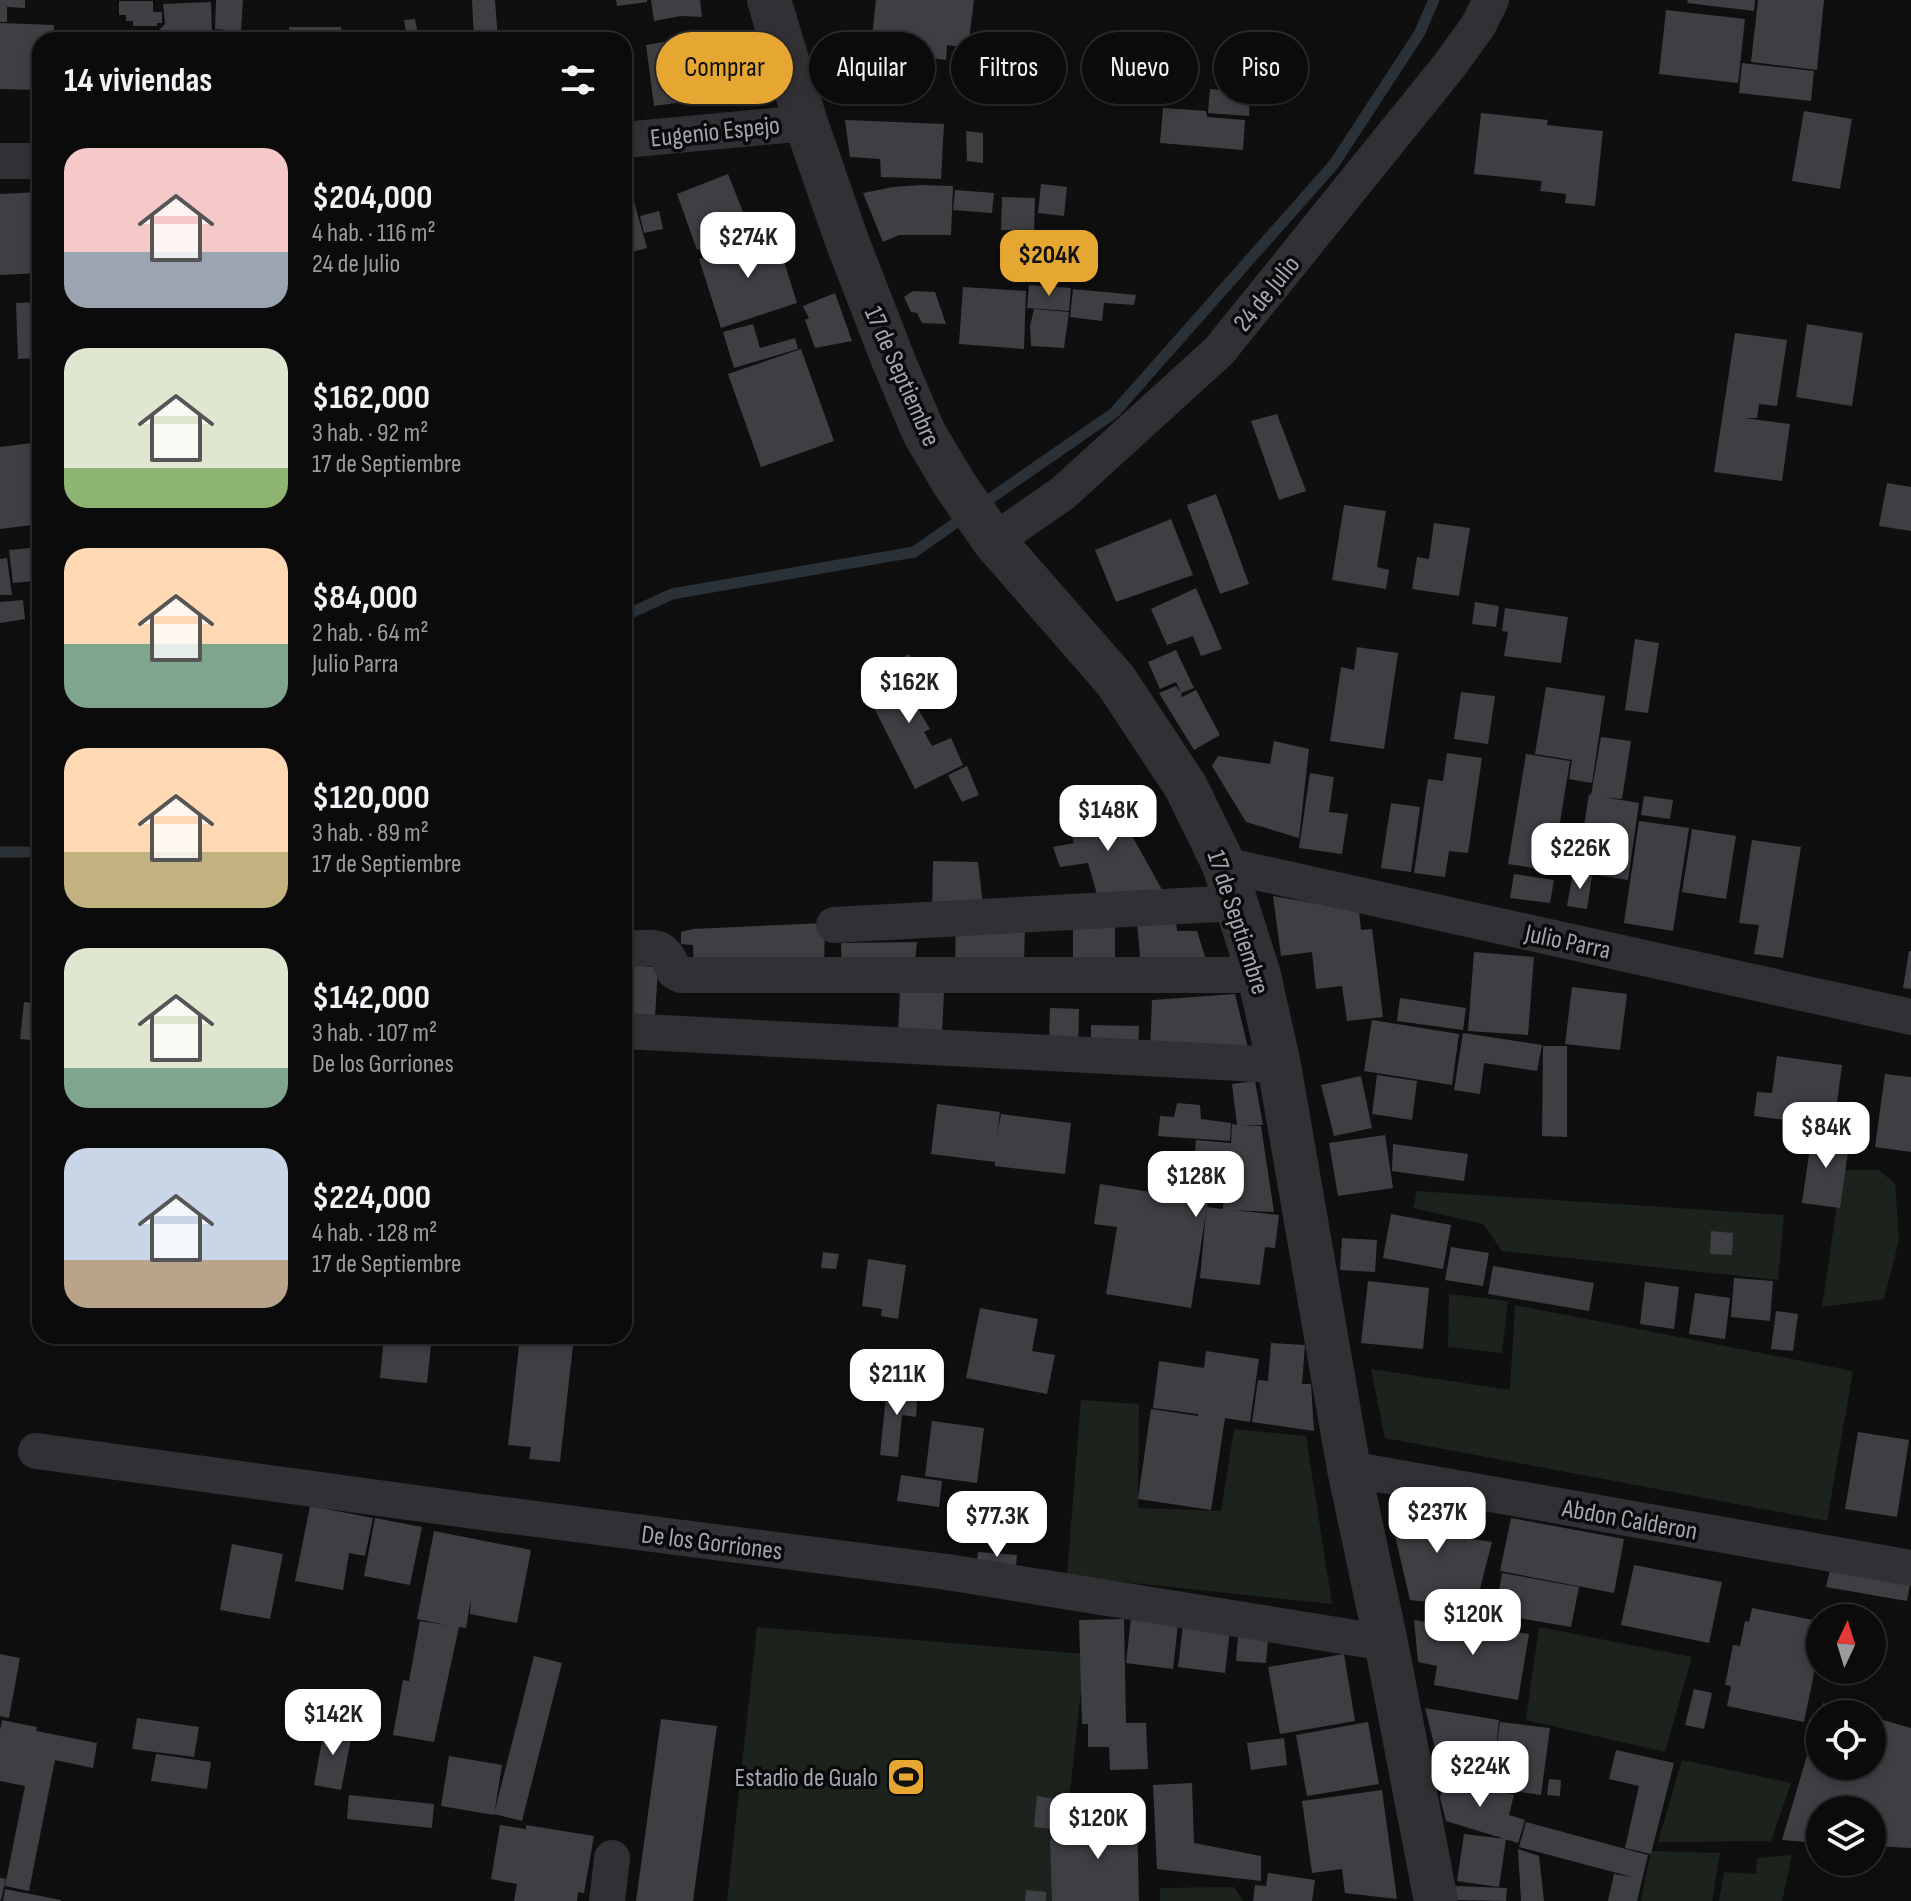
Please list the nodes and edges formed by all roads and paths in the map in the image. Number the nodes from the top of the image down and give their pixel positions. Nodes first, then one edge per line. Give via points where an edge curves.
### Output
1 (769, 0) edge
2 (1491, 0) edge
3 (806, 123) junction
4 (632, 139) edge
5 (0, 161) edge
6 (32, 161) edge
7 (976, 515) junction
8 (1231, 884) junction
9 (834, 925) dead end
10 (632, 949) edge
11 (1259, 975) junction
12 (1911, 1017) edge
13 (632, 1031) edge
14 (1279, 1065) junction
15 (36, 1451) dead end
16 (1349, 1469) junction
17 (1911, 1568) edge
18 (1386, 1643) junction
19 (612, 1858) dead end
20 (607, 1901) edge
21 (1436, 1901) edge

1 - 3 street, 17 de Septiembre
2 - 7 street, 24 de Julio via 1449,66 1219,351 1063,493
3 - 4 street, Eugenio Espejo
3 - 7 street, 17 de Septiembre via 924,433
5 - 6 street
7 - 8 street, 17 de Septiembre via 1116,681 1186,787
8 - 9 street, Julio Parra
8 - 11 street, 17 de Septiembre
8 - 12 street, Julio Parra
10 - 11 street via 661,949 681,975
11 - 14 street, 17 de Septiembre
13 - 14 street
14 - 16 street, 17 de Septiembre
15 - 18 street, De los Gorriones via 947,1572
16 - 17 street, Abdon Calderon
16 - 18 street, 17 de Septiembre
18 - 21 street, 17 de Septiembre
19 - 20 street

